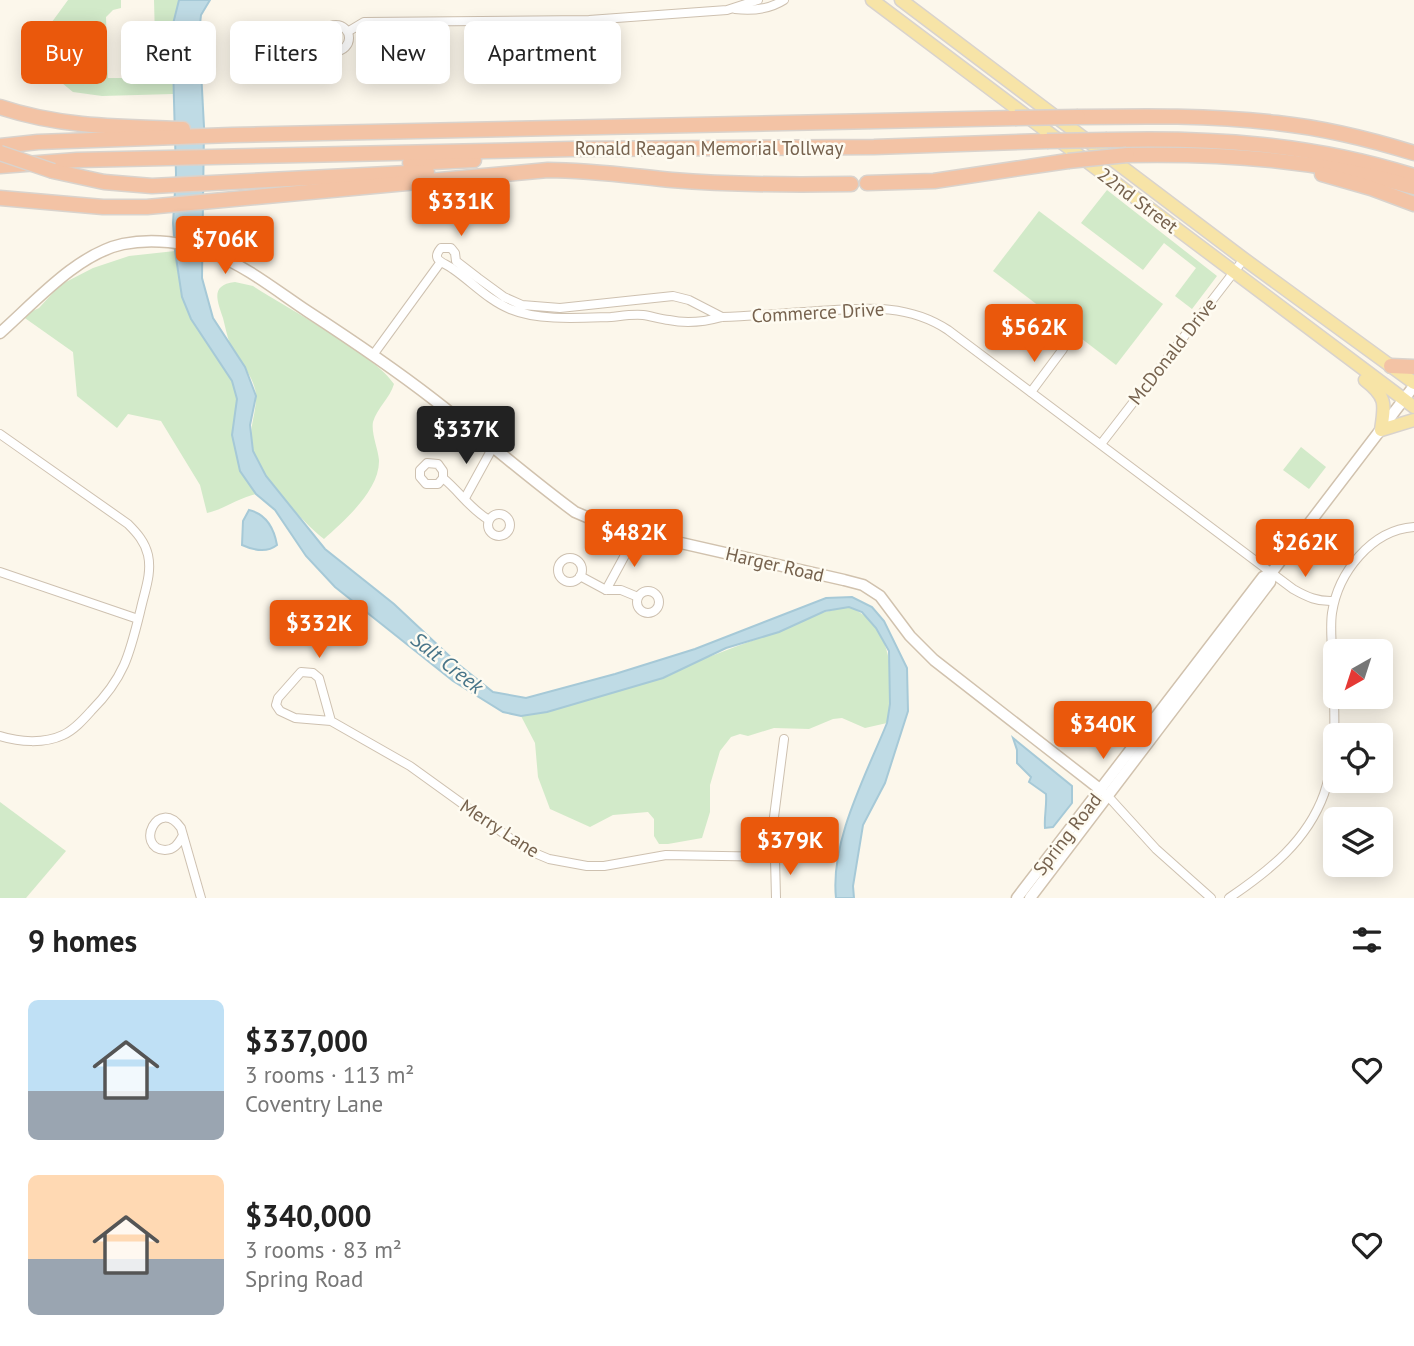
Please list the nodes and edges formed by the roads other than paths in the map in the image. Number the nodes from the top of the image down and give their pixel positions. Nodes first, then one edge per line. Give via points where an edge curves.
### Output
1 (758, 0) edge
2 (784, 0) edge
3 (872, 0) edge
4 (901, 0) edge
5 (732, 9) junction
6 (349, 32) dead end
7 (0, 107) edge
8 (159, 133) junction
9 (0, 146) edge
10 (572, 149) junction
11 (1414, 152) edge
12 (0, 153) edge
13 (1203, 156) junction
14 (0, 166) edge
15 (548, 170) junction
16 (1414, 176) edge
17 (211, 183) junction
18 (867, 183) dead end
19 (851, 184) dead end
20 (1414, 187) edge
21 (0, 198) edge
22 (1414, 204) edge
23 (1244, 259) junction
24 (440, 263) junction
25 (1234, 272) junction
26 (722, 317) junction
27 (0, 333) edge
28 (1062, 342) dead end
29 (1334, 347) junction
30 (373, 355) junction
31 (1391, 366) junction
32 (1414, 367) edge
33 (1414, 384) edge
34 (1031, 392) junction
35 (1409, 403) edge
36 (1414, 420) edge
37 (1381, 429) junction
38 (0, 434) edge
39 (1101, 444) junction
40 (493, 447) junction
41 (443, 478) dead end
42 (465, 498) junction
43 (489, 520) dead end
44 (1414, 527) edge
45 (637, 533) junction
46 (0, 572) edge
47 (1272, 572) junction
48 (580, 576) dead end
49 (606, 590) junction
50 (638, 597) dead end
51 (1334, 601) junction
52 (138, 619) junction
53 (331, 721) junction
54 (0, 736) edge
55 (784, 739) dead end
56 (1104, 793) junction
57 (182, 837) junction
58 (774, 857) junction
59 (201, 898) edge
60 (776, 898) edge
61 (1017, 898) edge
62 (1030, 898) edge
63 (1211, 898) edge
64 (1229, 898) edge

1 - 5 street
2 - 5 street via 761,9
3 - 25 main road, 22nd Street
4 - 23 main road, 22nd Street
5 - 6 street via 575,21 364,22
7 - 8 highway via 69,123
8 - 9 highway
8 - 11 highway, Ronald Reagan Memorial Tollway, bridge via 1193,117 1278,123
10 - 14 highway, Ronald Reagan Memorial Tollway
10 - 16 highway, Ronald Reagan Memorial Tollway, bridge via 1186,139 1285,147
10 - 17 highway via 547,156 322,168
12 - 17 highway, bridge via 92,180 130,185
13 - 18 highway, bridge via 1127,155 934,181
13 - 20 highway via 1304,162
13 - 22 highway via 1309,171
15 - 17 highway
15 - 19 highway, Ronald Reagan Memorial Tollway via 767,186
15 - 21 highway, Ronald Reagan Memorial Tollway via 169,205 110,207
23 - 25 street, McDonald Drive
23 - 31 main road, 22nd Street
24 - 26 street, Commerce Drive via 521,313 643,315 699,323
24 - 26 street via 439,250 451,248 456,261 478,278 512,301 530,306 578,307 673,296
24 - 30 street
25 - 29 main road, 22nd Street
25 - 39 street, McDonald Drive
26 - 34 street, Commerce Drive via 869,308 905,311 943,326
27 - 30 street, Harger Road via 93,255 125,244 164,243 215,254
28 - 34 street via 1063,349
29 - 35 main road, 22nd Street
29 - 37 main road via 1384,400
30 - 40 street, Harger Road
31 - 32 highway
31 - 33 main road, 22nd Street
33 - 35 street, Spring Road
34 - 39 street, Commerce Drive
35 - 37 street, Spring Road
36 - 37 main road
37 - 47 street, Spring Road
38 - 52 street via 140,537 149,574
39 - 47 street, Commerce Drive
40 - 42 street
40 - 45 street, Harger Road via 575,512
41 - 42 street
42 - 43 street via 468,506
44 - 51 street via 1391,533 1362,551
45 - 49 street
45 - 56 street, Harger Road via 872,590 934,660
46 - 52 street
47 - 51 street via 1308,598
47 - 56 street, Spring Road via 1263,577
48 - 49 street
49 - 50 street
51 - 64 street via 1332,748 1324,793 1287,855
52 - 54 street via 113,689 71,731 37,741
53 - 53 street, Merry Lane via 319,678 313,673 301,672 278,698 276,705 287,715
53 - 58 street, Merry Lane via 410,766 525,849 555,861 604,866 666,855
55 - 58 street
56 - 61 street, Spring Road
56 - 62 street, Spring Road
56 - 63 street, Harger Road via 1156,849
57 - 57 street via 172,849 163,850 155,847 149,831 160,819 168,818 176,821
57 - 59 street
58 - 60 street

